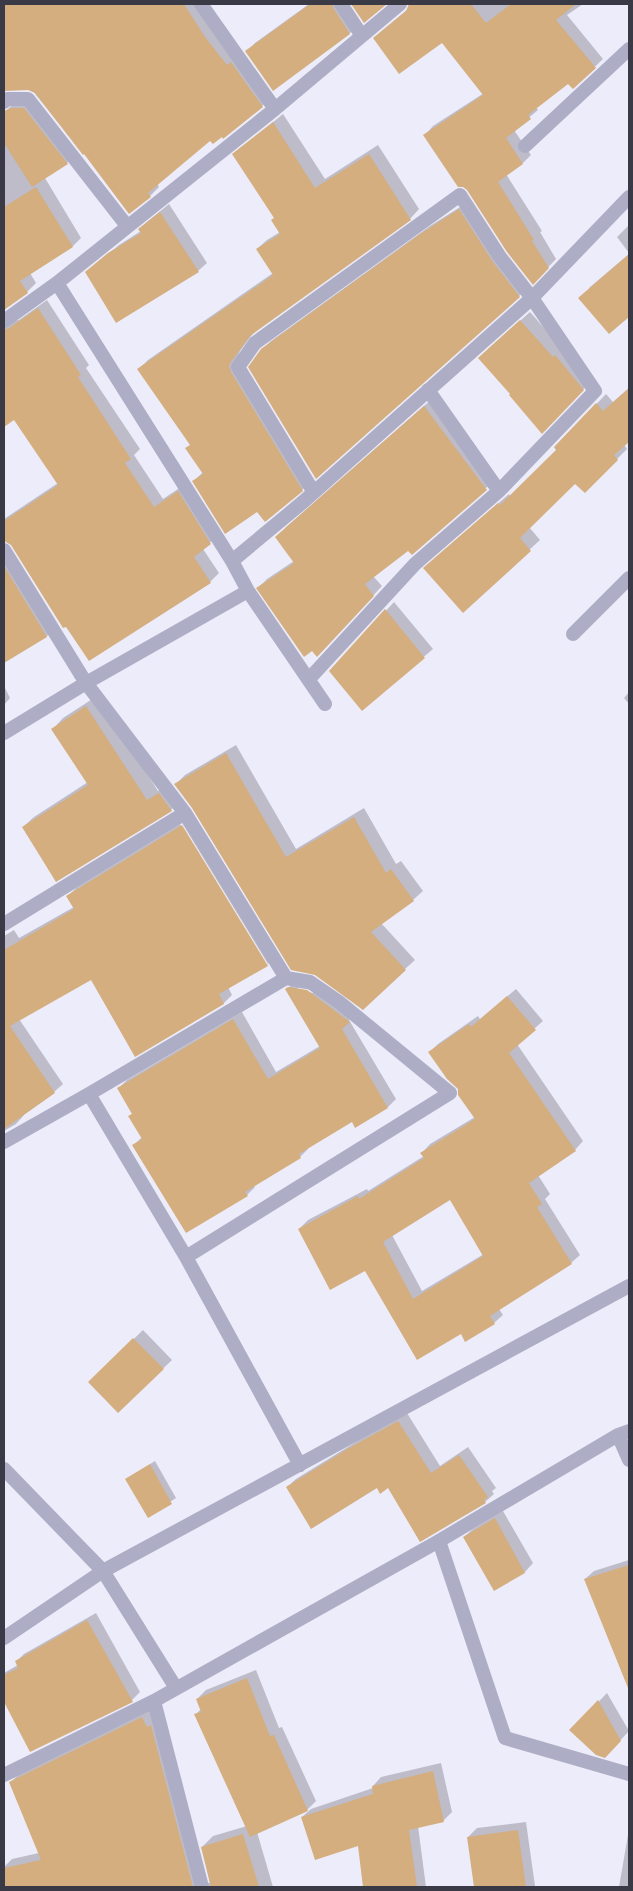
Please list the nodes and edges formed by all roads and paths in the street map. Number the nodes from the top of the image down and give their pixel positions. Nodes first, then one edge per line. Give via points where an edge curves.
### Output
1 (200, 4) edge
2 (341, 4) edge
3 (400, 4) edge
4 (362, 36) junction
5 (629, 49) edge
6 (4, 102) edge
7 (275, 109) junction
8 (525, 146) dead end
9 (629, 197) edge
10 (127, 226) junction
11 (57, 283) junction
12 (532, 298) junction
13 (4, 321) edge
14 (428, 390) junction
15 (314, 491) junction
16 (499, 491) junction
17 (4, 550) edge
18 (232, 562) junction
19 (629, 578) edge
20 (248, 591) junction
21 (573, 634) dead end
22 (309, 680) junction
23 (86, 683) junction
24 (325, 704) dead end
25 (4, 733) edge
26 (185, 813) junction
27 (4, 924) edge
28 (286, 978) junction
29 (88, 1094) junction
30 (4, 1142) edge
31 (186, 1257) junction
32 (629, 1286) edge
33 (624, 1433) edge
34 (629, 1460) edge
35 (300, 1465) junction
36 (4, 1469) edge
37 (440, 1541) junction
38 (102, 1571) junction
39 (4, 1638) edge
40 (176, 1688) junction
41 (154, 1701) junction
42 (629, 1774) edge
43 (4, 1775) edge
44 (202, 1887) edge

1 - 7 street
2 - 4 street
3 - 4 street
4 - 7 street
5 - 8 street
6 - 10 street via 28,99
7 - 10 street
9 - 12 street
10 - 11 street
11 - 13 street
11 - 18 street
12 - 14 street
12 - 15 street via 500,257 460,195 255,343 238,367
12 - 16 street via 595,391
14 - 15 street
14 - 16 street
15 - 18 street
16 - 22 street via 415,564
17 - 23 street
18 - 20 street
19 - 21 street
20 - 22 street
20 - 23 street
22 - 24 street
23 - 25 street
23 - 26 street
26 - 27 street
26 - 28 street
28 - 29 street
28 - 31 street via 310,982 339,1002 450,1093
29 - 30 street
29 - 31 street
31 - 35 street
32 - 35 street
33 - 34 street
33 - 37 street
35 - 38 street
36 - 38 street
37 - 40 street
37 - 42 street via 505,1738
38 - 39 street
38 - 40 street
40 - 41 street
41 - 43 street
41 - 44 street

